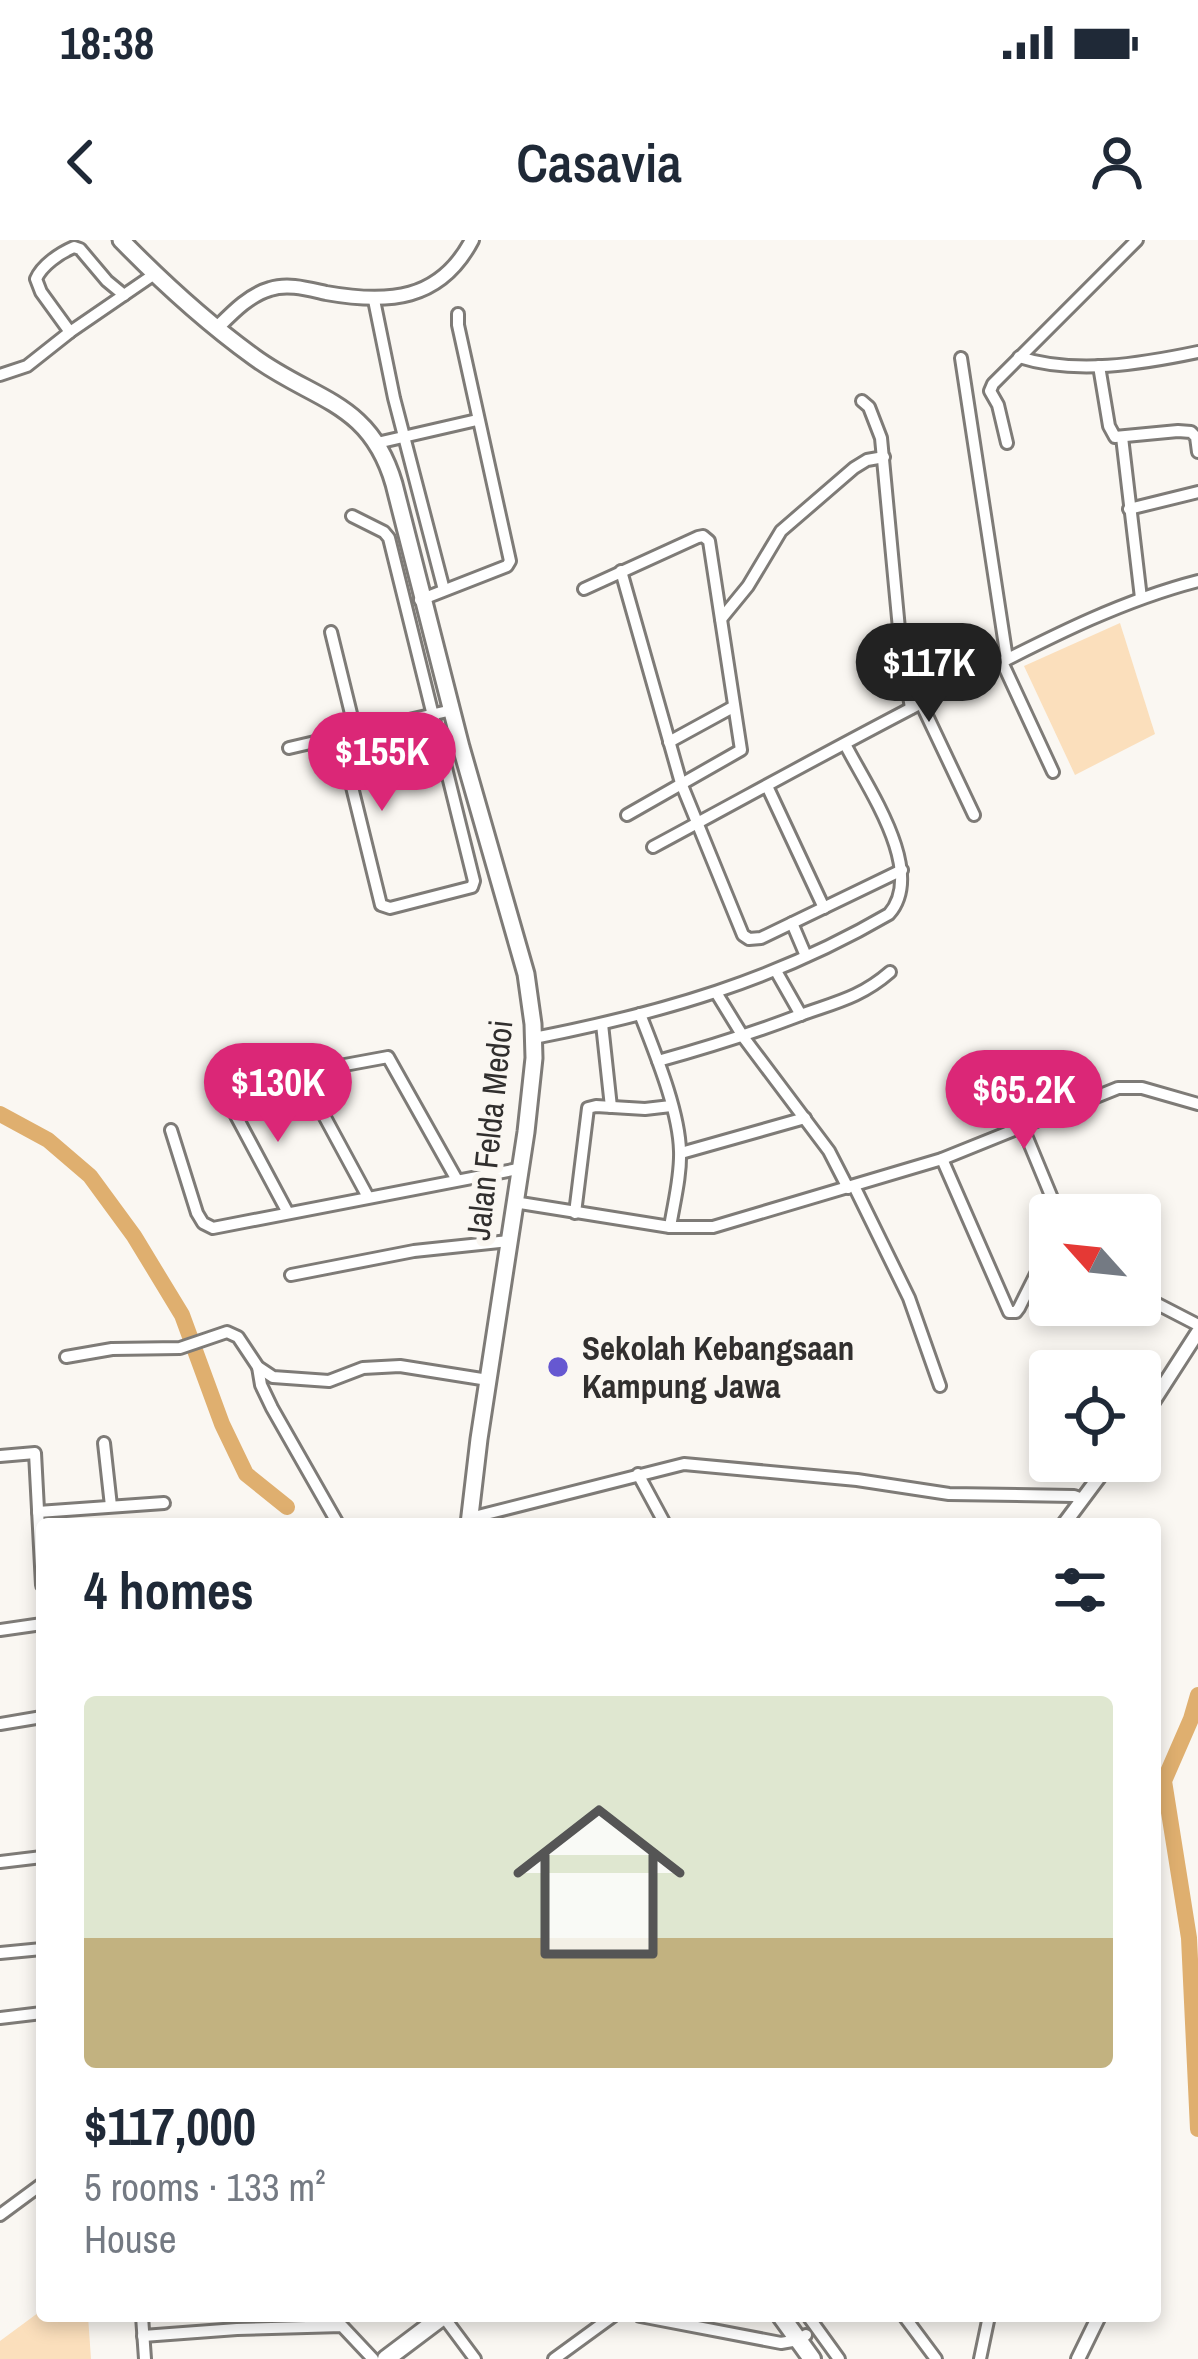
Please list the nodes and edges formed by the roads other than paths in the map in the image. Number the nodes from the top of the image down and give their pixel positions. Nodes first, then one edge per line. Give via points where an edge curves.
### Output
1 (121, 240) edge
2 (472, 240) edge
3 (1137, 240) edge
4 (156, 273) junction
5 (124, 295) junction
6 (374, 299) junction
7 (458, 314) dead end
8 (217, 328) junction
9 (70, 332) junction
10 (1198, 352) edge
11 (1019, 357) junction
12 (961, 358) dead end
13 (1100, 366) junction
14 (0, 375) edge
15 (862, 401) dead end
16 (477, 420) junction
17 (406, 436) junction
18 (1122, 437) junction
19 (376, 443) junction
20 (1007, 443) dead end
21 (1198, 452) edge
22 (884, 457) junction
23 (1198, 492) edge
24 (1130, 509) junction
25 (352, 516) dead end
26 (621, 572) junction
27 (1198, 581) edge
28 (584, 589) dead end
29 (444, 590) junction
30 (1141, 598) junction
31 (424, 599) junction
32 (406, 605) junction
33 (721, 619) junction
34 (331, 632) dead end
35 (1005, 661) junction
36 (916, 705) junction
37 (733, 707) junction
38 (452, 710) junction
39 (431, 715) junction
40 (356, 734) junction
41 (340, 738) junction
42 (669, 742) junction
43 (844, 744) junction
44 (289, 748) dead end
45 (1052, 772) dead end
46 (681, 783) junction
47 (767, 786) junction
48 (627, 815) dead end
49 (974, 815) dead end
50 (696, 824) junction
51 (653, 847) dead end
52 (902, 870) junction
53 (824, 908) junction
54 (792, 923) junction
55 (806, 956) junction
56 (776, 970) junction
57 (890, 972) dead end
58 (717, 994) junction
59 (640, 1014) junction
60 (801, 1015) junction
61 (602, 1024) junction
62 (534, 1038) junction
63 (744, 1038) junction
64 (658, 1061) junction
65 (301, 1073) junction
66 (1198, 1104) edge
67 (670, 1106) junction
68 (611, 1107) junction
69 (805, 1118) junction
70 (1023, 1128) junction
71 (171, 1130) dead end
72 (681, 1153) junction
73 (942, 1159) junction
74 (518, 1169) junction
75 (457, 1180) junction
76 (851, 1187) junction
77 (1050, 1194) edge
78 (368, 1197) junction
79 (514, 1202) junction
80 (288, 1213) junction
81 (575, 1213) junction
82 (670, 1227) junction
83 (509, 1241) junction
84 (291, 1275) dead end
85 (1029, 1288) edge
86 (1161, 1307) edge
87 (1198, 1328) edge
88 (66, 1357) dead end
89 (258, 1367) junction
90 (488, 1380) junction
91 (940, 1386) dead end
92 (1161, 1388) edge
93 (104, 1443) dead end
94 (0, 1456) edge
95 (638, 1474) junction
96 (1095, 1482) edge
97 (1082, 1499) junction
98 (164, 1503) dead end
99 (111, 1506) junction
100 (38, 1512) junction
101 (38, 1518) edge
102 (335, 1518) edge
103 (470, 1518) edge
104 (481, 1518) edge
105 (662, 1518) edge
106 (1068, 1518) edge
107 (36, 1625) edge
108 (0, 1630) edge
109 (36, 1718) edge
110 (0, 1724) edge
111 (36, 1859) edge
112 (0, 1862) edge
113 (36, 1949) edge
114 (0, 1953) edge
115 (36, 2014) edge
116 (0, 2018) edge
117 (36, 2188) edge
118 (0, 2215) edge
119 (142, 2322) edge
120 (435, 2322) edge
121 (447, 2322) edge
122 (605, 2322) edge
123 (686, 2322) edge
124 (908, 2322) edge
125 (988, 2322) edge
126 (1096, 2322) edge
127 (804, 2331) edge
128 (143, 2336) junction
129 (145, 2359) edge
130 (373, 2359) edge
131 (386, 2359) edge
132 (475, 2359) edge
133 (554, 2359) edge
134 (812, 2359) edge
135 (823, 2359) edge
136 (839, 2359) edge
137 (936, 2359) edge
138 (980, 2359) edge
139 (1078, 2359) edge

1 - 4 main road, Jalan Felda Medoi
2 - 6 street via 440,280
3 - 11 street
4 - 5 street
4 - 8 main road, Jalan Felda Medoi
5 - 9 street
5 - 9 street via 80,249 60,255 36,279
6 - 8 street via 274,287
6 - 17 street
7 - 16 street
8 - 19 main road, Jalan Felda Medoi via 268,367 337,403
9 - 14 street via 27,366
10 - 13 street
11 - 13 street
11 - 20 street via 991,388
12 - 35 street
13 - 18 street via 1109,426
15 - 22 street via 877,422
16 - 17 street
16 - 29 street via 511,558
17 - 19 street
17 - 29 street
18 - 21 street via 1186,431
18 - 24 street
19 - 31 main road, Jalan Felda Medoi
22 - 33 street via 854,468 781,531
22 - 36 street
23 - 24 street
24 - 30 street
25 - 32 street via 389,538
26 - 28 street
26 - 33 street via 706,538
26 - 42 street
27 - 30 street
29 - 31 street
30 - 35 street
31 - 32 street
31 - 38 main road, Jalan Felda Medoi
32 - 39 street
33 - 37 street
34 - 40 street
35 - 36 street
35 - 45 street
36 - 43 street
36 - 49 street
37 - 42 street
37 - 46 street via 740,752
38 - 39 street
38 - 62 main road, Jalan Felda Medoi via 526,974
39 - 40 street
39 - 41 street via 475,881 470,889 382,907
40 - 41 street
41 - 44 street
42 - 46 street
43 - 47 street
43 - 52 street
46 - 48 street
46 - 50 street
47 - 50 street
47 - 53 street
50 - 51 street
50 - 54 street via 743,935 757,939
52 - 53 street
52 - 55 street via 889,914
53 - 54 street
54 - 55 street
55 - 56 street
56 - 58 street
56 - 60 street
57 - 60 street via 845,1001
58 - 59 street
58 - 63 street
59 - 61 street
59 - 64 street
60 - 63 street
61 - 62 street
61 - 68 street
62 - 74 main road, Jalan Felda Medoi
63 - 64 street
63 - 69 street
64 - 67 street
65 - 75 street via 388,1057
65 - 78 street
65 - 80 street via 230,1082 224,1091
66 - 70 street via 1118,1088
67 - 68 street
67 - 72 street
68 - 81 street via 586,1112
69 - 72 street
69 - 76 street
70 - 73 street
70 - 77 street
71 - 80 street via 206,1226
72 - 82 street
73 - 76 street
73 - 85 street via 1009,1312
74 - 75 street
74 - 79 main road, Jalan Felda Medoi
75 - 78 street
76 - 82 street via 713,1226
76 - 91 street via 909,1298
78 - 80 street
79 - 81 street
79 - 83 main road, Jalan Felda Medoi
81 - 82 street
83 - 84 street
83 - 90 main road, Jalan Felda Medoi
86 - 87 street
87 - 92 street
88 - 89 street via 180,1348 227,1332
89 - 90 street via 290,1379 329,1381 400,1366
89 - 102 street via 272,1408
90 - 103 main road, Jalan Felda Medoi
93 - 99 street
94 - 100 street via 35,1453
95 - 97 street via 692,1464 949,1494
95 - 104 street
95 - 105 street
96 - 97 street
97 - 106 street
98 - 99 street
99 - 100 street
100 - 101 street
107 - 108 street
109 - 110 street
111 - 112 street
113 - 114 street
115 - 116 street
117 - 118 street
119 - 128 street
120 - 131 main road
121 - 132 street
122 - 133 street
123 - 127 street via 782,2343
124 - 137 street
125 - 138 street
126 - 139 street
127 - 134 main road
127 - 135 main road
127 - 136 street
128 - 129 street
128 - 130 street via 343,2326

